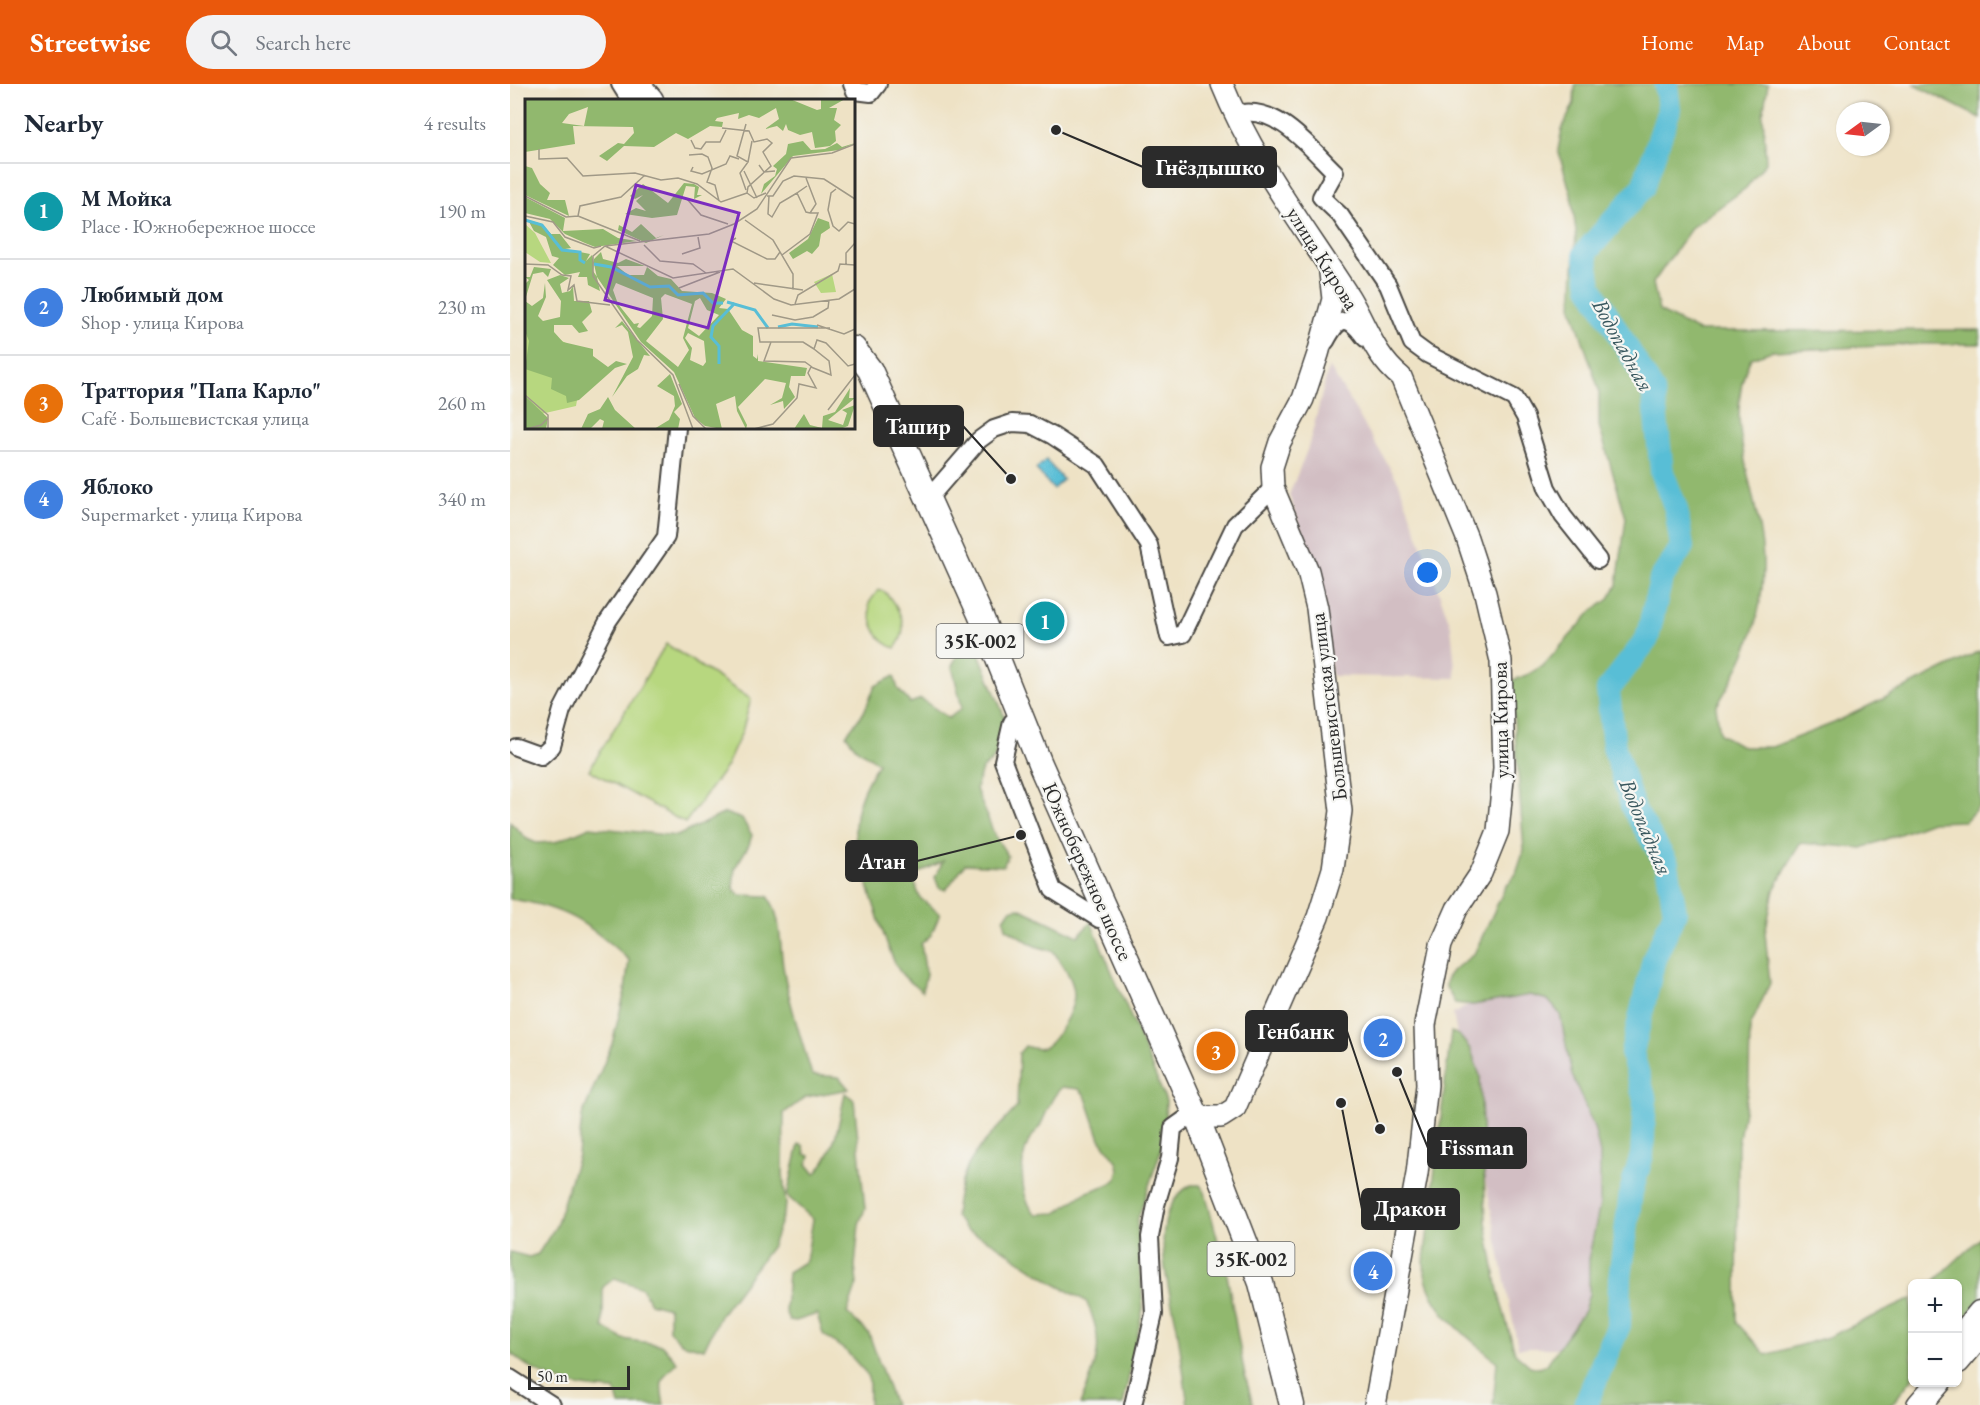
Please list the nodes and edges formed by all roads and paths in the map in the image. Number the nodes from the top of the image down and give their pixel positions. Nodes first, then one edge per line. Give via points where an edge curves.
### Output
1 (620, 84) edge
2 (637, 84) edge
3 (652, 84) edge
4 (852, 84) edge
5 (878, 84) edge
6 (1222, 84) edge
7 (629, 99) edge
8 (650, 99) edge
9 (665, 99) edge
10 (1237, 114) junction
11 (1329, 266) junction
12 (855, 350) edge
13 (1318, 354) junction
14 (1386, 365) junction
15 (855, 368) edge
16 (677, 429) edge
17 (1273, 488) junction
18 (928, 499) junction
19 (1598, 560) dead end
20 (516, 747) dead end
21 (1186, 1121) junction
22 (1980, 1313) edge
23 (1962, 1335) edge
24 (1980, 1335) edge
25 (1962, 1356) edge
26 (510, 1378) edge
27 (1918, 1387) edge
28 (1935, 1387) edge
29 (552, 1405) edge
30 (1133, 1405) edge
31 (1282, 1405) edge
32 (1292, 1405) edge
33 (1375, 1405) edge
34 (1902, 1405) edge
35 (1919, 1405) edge

1 - 7 street
2 - 8 highway
3 - 9 highway
4 - 5 street via 855,91 871,93
6 - 10 main road, улица Кирова
10 - 11 main road, улица Кирова via 1258,158
10 - 19 street via 1265,115 1283,125 1335,172 1321,197 1340,215 1388,285 1412,342 1427,354 1514,398 1525,417 1547,488 1563,516
11 - 13 main road, Большевистская улица via 1333,299
11 - 14 main road, улица Кирова
12 - 18 highway, Южнобережное шоссе / 35К-002 via 870,370
13 - 14 street via 1335,324 1344,320 1354,322
13 - 17 main road, Большевистская улица via 1303,399 1277,450 1272,467
14 - 33 main road, улица Кирова via 1401,378 1467,538 1485,594 1501,660 1504,768 1498,831 1481,873 1457,909 1441,945 1425,1025 1427,1085 1417,1174
15 - 21 highway, Южнобережное шоссе / 35К-002 via 967,611
16 - 20 street via 666,537 608,621 562,710 552,746 541,756
17 - 18 street via 1235,525 1183,634 1169,637 1149,545 1096,465 1053,436 1030,424 1012,423 994,429
17 - 21 main road, Большевистская улица via 1308,571 1317,608 1341,811 1333,868 1318,917 1235,1108 1221,1117
18 - 21 highway, Южнобережное шоссе / 35К-002 via 980,614
21 - 30 street via 1170,1158 1150,1237 1154,1314
21 - 31 highway, Южнобережное шоссе / 35К-002 via 1249,1272
21 - 32 highway, Южнобережное шоссе / 35К-002 via 1261,1283
22 - 23 highway
24 - 25 highway
26 - 29 street
27 - 34 highway
28 - 35 highway

